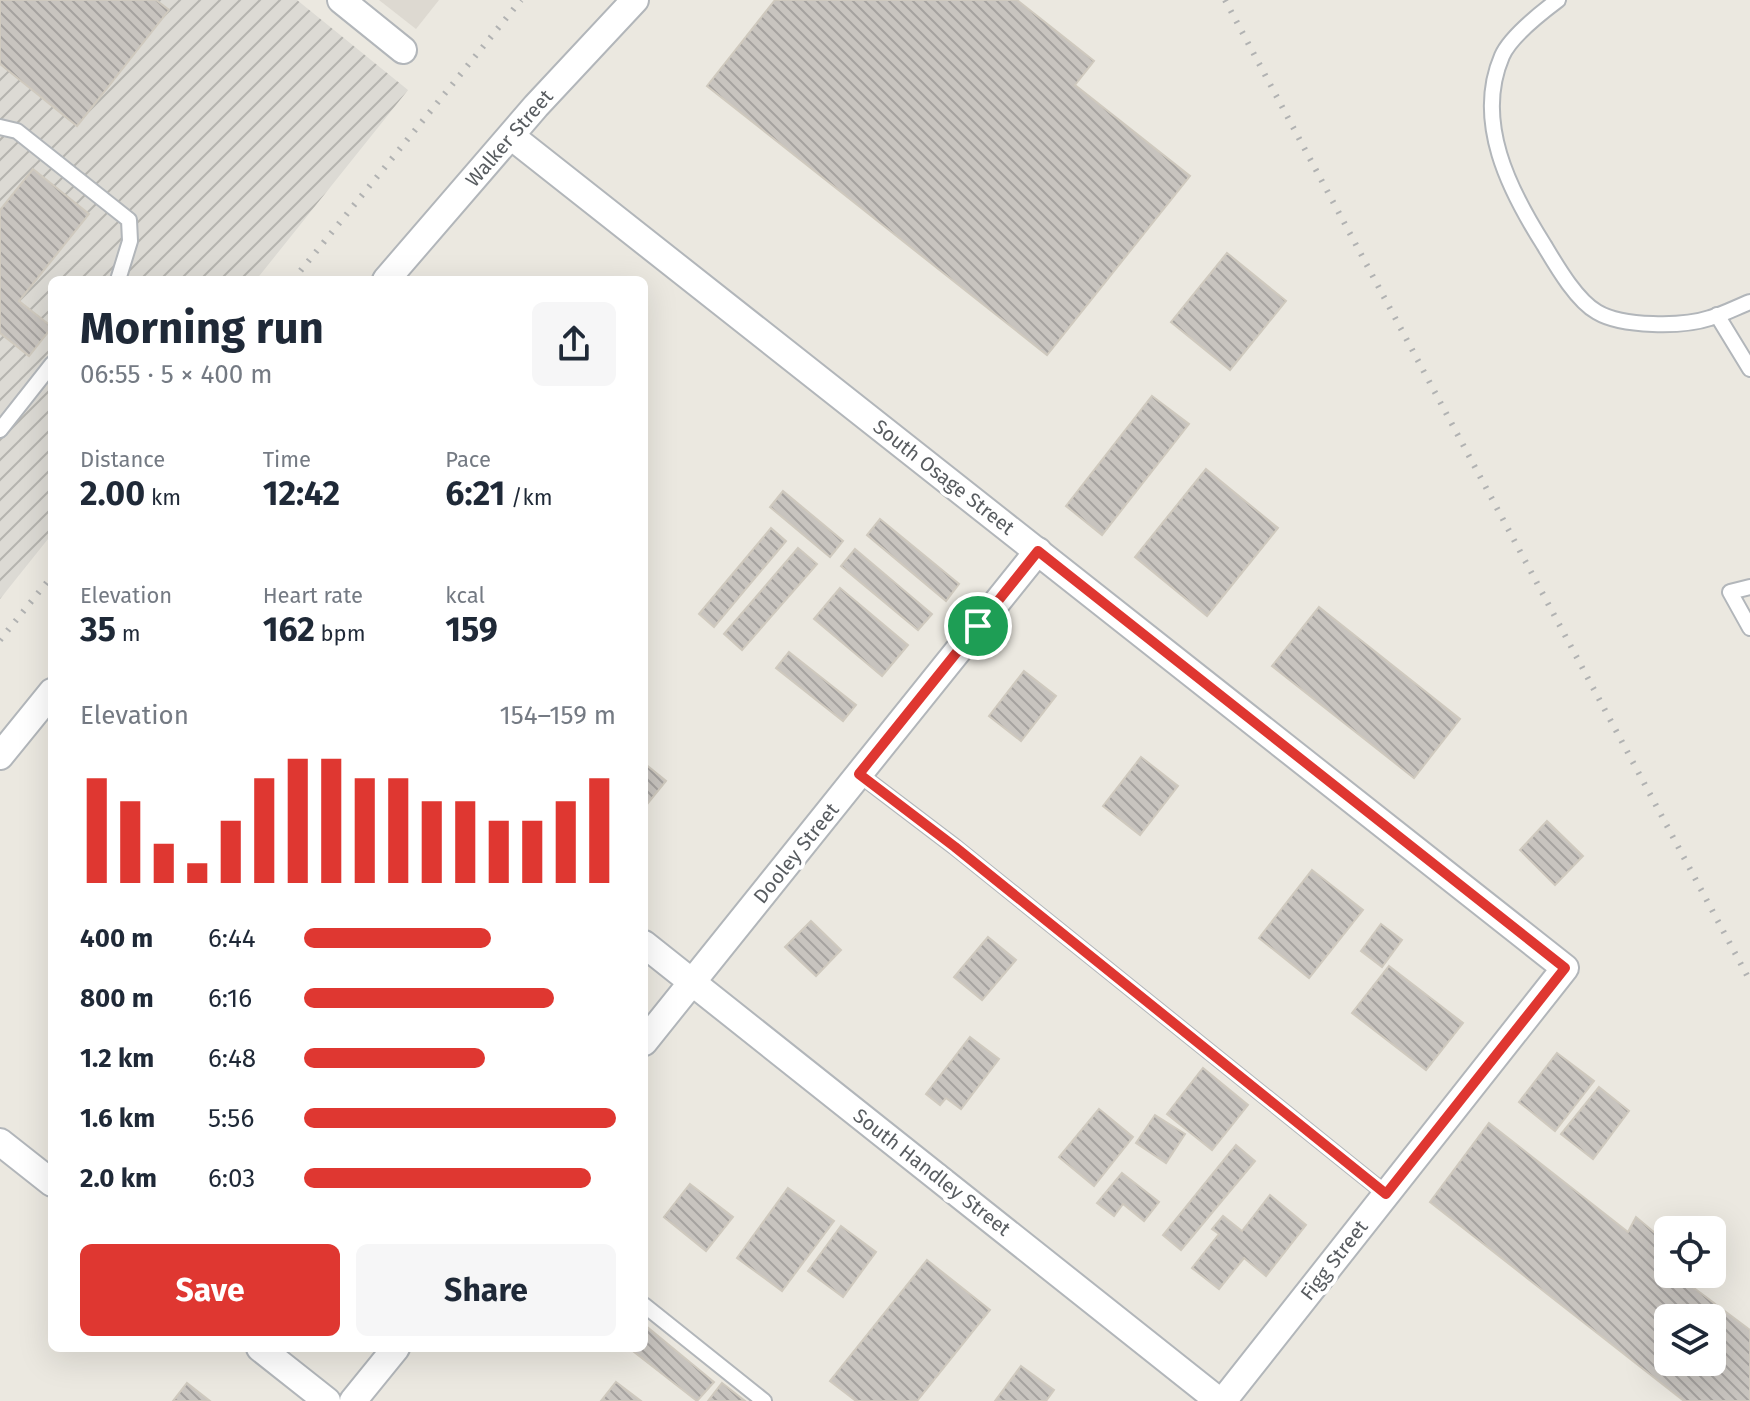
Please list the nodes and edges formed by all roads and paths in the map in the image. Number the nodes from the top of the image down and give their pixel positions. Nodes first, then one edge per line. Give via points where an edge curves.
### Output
1 (341, 0) edge
2 (635, 0) edge
3 (1558, 0) edge
4 (403, 50) dead end
5 (0, 127) edge
6 (511, 136) junction
7 (119, 276) edge
8 (389, 276) edge
9 (1750, 302) edge
10 (1717, 315) junction
11 (48, 369) edge
12 (1750, 369) edge
13 (0, 430) edge
14 (1038, 551) junction
15 (1750, 587) edge
16 (1750, 628) edge
17 (48, 697) edge
18 (0, 756) edge
19 (859, 774) junction
20 (648, 947) edge
21 (1565, 968) joint
22 (692, 982) junction
23 (648, 1037) edge
24 (0, 1142) edge
25 (48, 1180) edge
26 (1386, 1194) junction
27 (648, 1308) edge
28 (265, 1352) edge
29 (393, 1352) edge
30 (327, 1401) edge
31 (353, 1401) edge
32 (764, 1401) edge
33 (1221, 1401) edge

1 - 4 street
2 - 6 street, Walker Street
3 - 10 lane via 1503,54 1491,99 1496,144 1519,205 1567,281 1596,312 1640,325
5 - 7 lane via 17,131 129,220 130,241
6 - 8 street, Walker Street
6 - 14 street, South Osage Street
9 - 10 lane
10 - 12 lane
11 - 13 lane
14 - 19 street, Dooley Street
14 - 21 street, South Osage Street
15 - 16 lane via 1730,592
17 - 18 street
19 - 22 street, Dooley Street
19 - 26 lane
20 - 22 street, South Handley Street
21 - 26 street, Figg Street
22 - 23 street, Dooley Street
22 - 33 street, South Handley Street
24 - 25 street
26 - 33 street, Figg Street
27 - 32 lane
28 - 30 street
29 - 31 street

